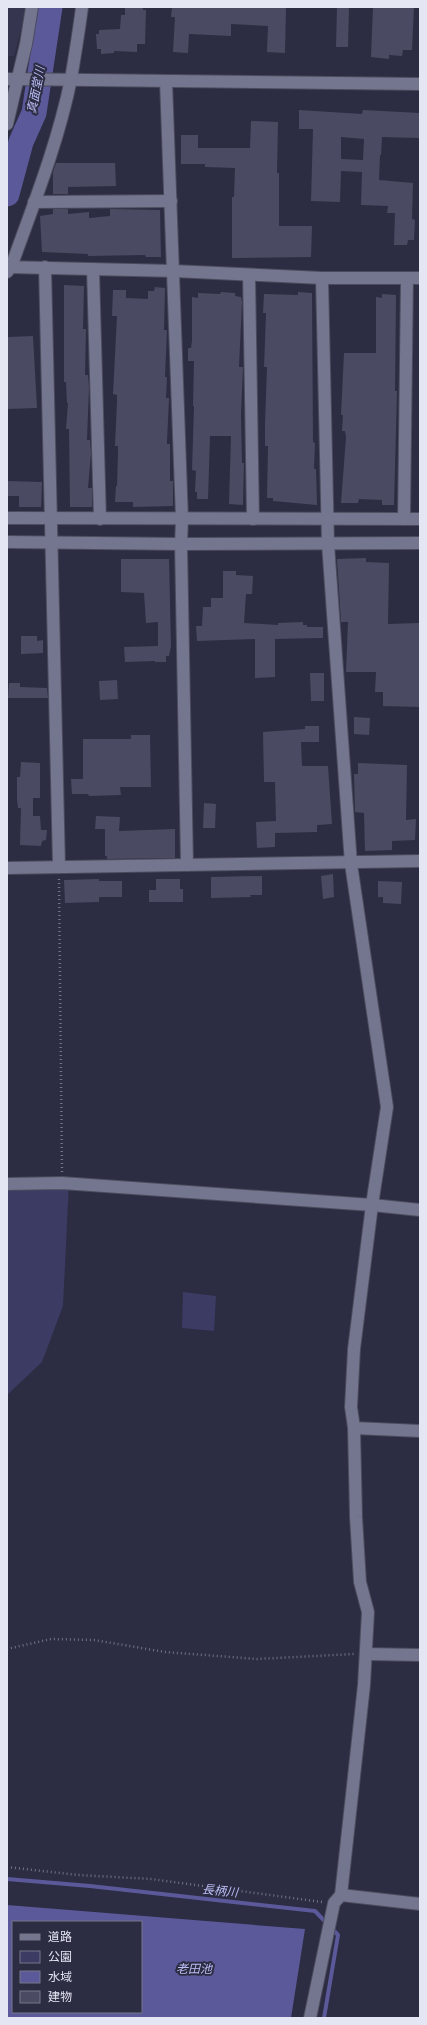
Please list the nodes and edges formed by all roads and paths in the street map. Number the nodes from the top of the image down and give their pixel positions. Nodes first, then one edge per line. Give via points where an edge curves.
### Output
1 (32, 7) edge
2 (82, 7) edge
3 (16, 79) edge
4 (70, 80) junction
5 (166, 81) junction
6 (420, 84) edge
7 (7, 124) edge
8 (171, 201) junction
9 (34, 202) junction
10 (46, 267) junction
11 (8, 269) edge
12 (93, 269) junction
13 (174, 271) junction
14 (249, 275) junction
15 (322, 278) junction
16 (406, 278) junction
17 (420, 278) edge
18 (7, 518) edge
19 (52, 518) junction
20 (100, 519) junction
21 (182, 519) junction
22 (253, 519) junction
23 (328, 519) junction
24 (404, 519) junction
25 (420, 519) edge
26 (53, 541) junction
27 (7, 542) edge
28 (420, 543) edge
29 (181, 544) junction
30 (328, 544) junction
31 (420, 861) edge
32 (351, 864) junction
33 (187, 865) junction
34 (59, 866) junction
35 (7, 868) edge
36 (62, 1183) junction
37 (7, 1184) edge
38 (372, 1205) junction
39 (420, 1210) edge
40 (354, 1428) junction
41 (420, 1431) edge
42 (7, 1649) edge
43 (366, 1654) junction
44 (420, 1654) edge
45 (7, 1867) edge
46 (337, 1899) junction
47 (420, 1904) edge
48 (310, 2018) edge

1 - 3 street
2 - 4 street
3 - 4 street
3 - 7 street
4 - 5 street
4 - 9 street
5 - 6 street
5 - 8 street
8 - 9 street
8 - 13 street
9 - 11 street
10 - 11 street
10 - 12 street
10 - 19 street
12 - 13 street
12 - 20 street
13 - 14 street
13 - 21 street
14 - 15 street
14 - 22 street
15 - 16 street
15 - 23 street
16 - 17 street
16 - 24 street
18 - 19 street
19 - 20 street
19 - 26 street
20 - 21 street
21 - 22 street
21 - 29 street
22 - 23 street
23 - 24 street
23 - 30 street
24 - 25 street
26 - 27 street
26 - 29 street
26 - 34 street
28 - 30 street
29 - 30 street
29 - 33 street
30 - 32 street
31 - 32 street
32 - 33 street
32 - 38 street via 387,1106
33 - 34 street
34 - 35 street
34 - 36 path
36 - 37 street
36 - 38 street
38 - 39 street
38 - 40 street via 354,1349 351,1407
40 - 41 street
40 - 43 street via 360,1582 368,1612
42 - 43 path via 50,1639 94,1640 165,1652 257,1659
43 - 44 street
43 - 46 street
45 - 46 path
46 - 47 street
46 - 48 street

